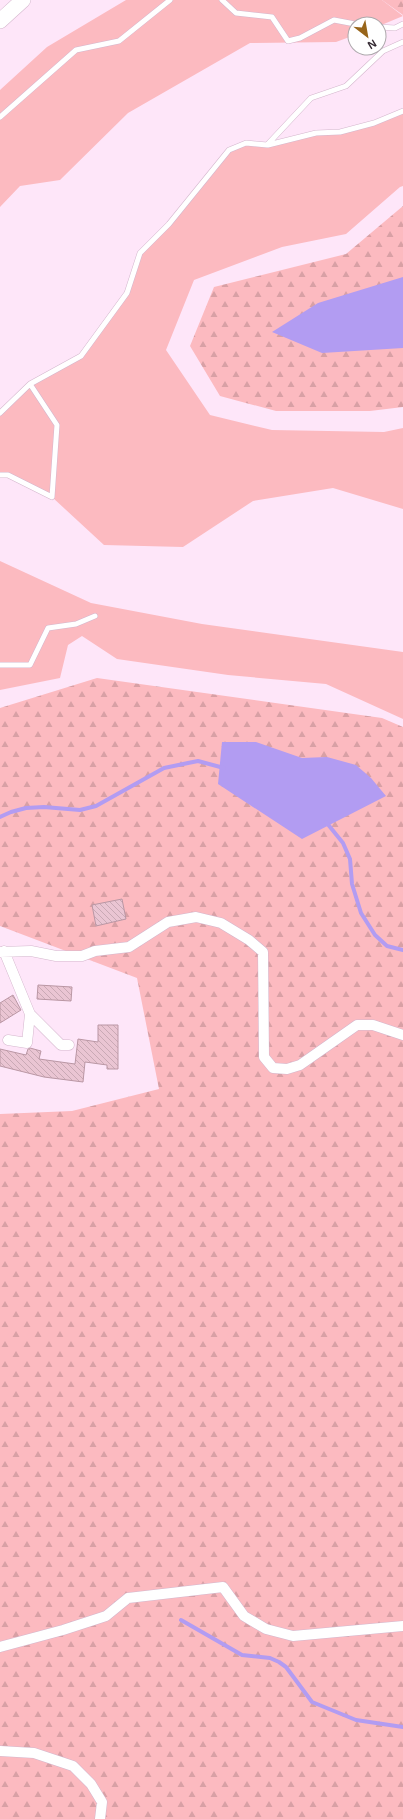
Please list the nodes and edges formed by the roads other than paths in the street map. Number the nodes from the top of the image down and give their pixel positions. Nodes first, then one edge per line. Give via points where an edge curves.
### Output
1 (24, 0) edge
2 (170, 0) edge
3 (222, 0) edge
4 (0, 21) edge
5 (347, 22) edge
6 (403, 24) edge
7 (387, 28) edge
8 (403, 42) edge
9 (403, 111) edge
10 (0, 117) edge
11 (267, 145) junction
12 (30, 384) junction
13 (0, 413) edge
14 (0, 475) edge
15 (95, 616) dead end
16 (0, 666) edge
17 (2, 952) edge
18 (30, 1014) junction
19 (403, 1035) edge
20 (8, 1040) dead end
21 (69, 1045) dead end
22 (403, 1626) edge
23 (0, 1647) edge
24 (0, 1751) edge
25 (100, 1819) edge

1 - 4 street
2 - 10 lane via 119,41 76,50
3 - 5 lane via 236,13 272,17 288,41 300,38 334,20
6 - 7 lane via 395,28
8 - 11 lane via 383,51 346,86 311,98
9 - 11 lane via 374,123 340,132 316,133
11 - 12 lane via 246,143 228,150 169,224 140,253 127,293 81,356
12 - 13 lane
12 - 14 lane via 57,425 52,497 8,475
15 - 16 lane via 76,624 48,628 30,665
17 - 18 street
17 - 19 street via 31,951 56,956 82,956 95,951 129,947 168,922 196,917 221,923 263,952 264,1057 273,1068 287,1069 300,1065 357,1025 373,1025
18 - 20 street via 27,1043
18 - 21 street via 61,1045
22 - 23 street via 293,1636 266,1629 244,1616 223,1587 128,1598 106,1616
24 - 25 street via 34,1753 73,1766 91,1784 102,1802

